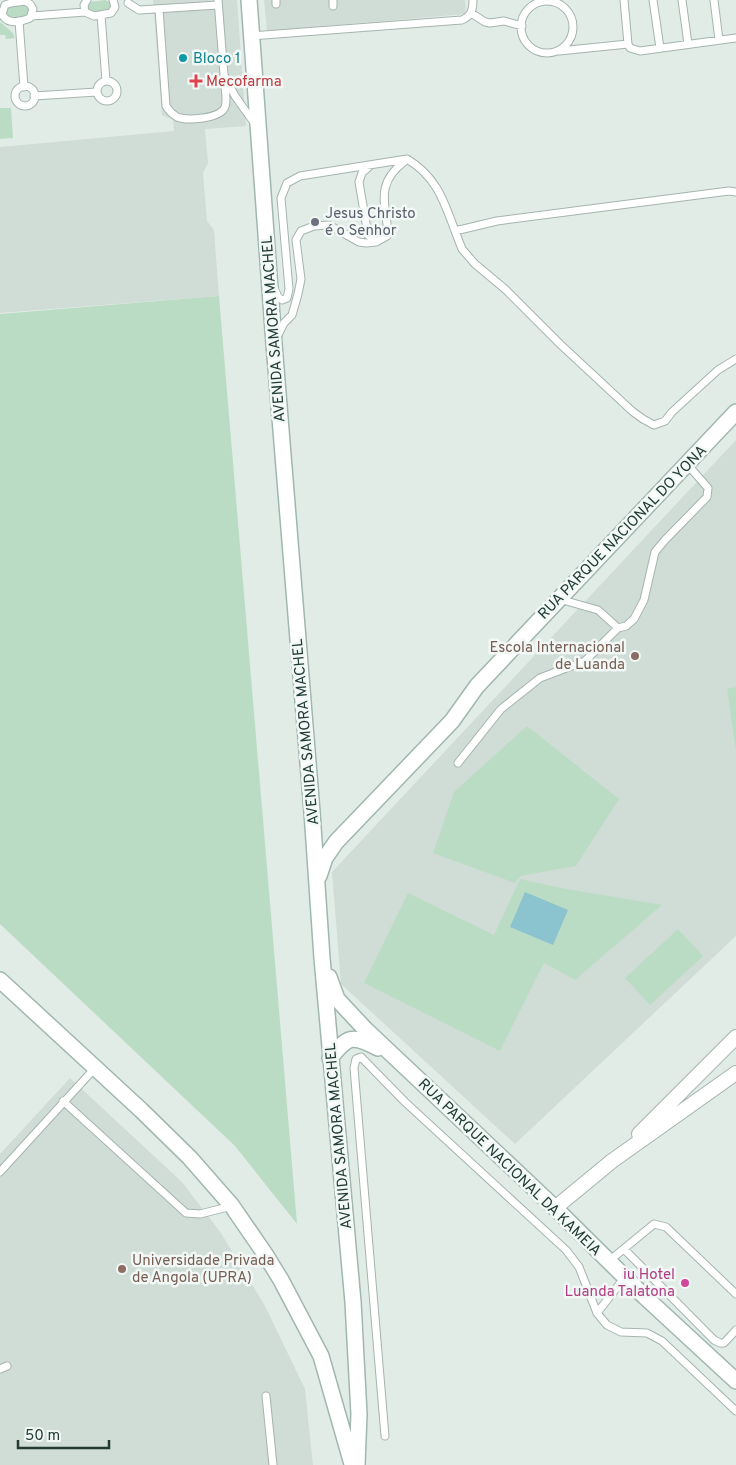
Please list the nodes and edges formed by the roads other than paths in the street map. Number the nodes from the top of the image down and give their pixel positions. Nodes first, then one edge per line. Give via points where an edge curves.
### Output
1 (87, 0) edge
2 (249, 0) edge
3 (473, 0) edge
4 (624, 0) edge
5 (653, 0) edge
6 (682, 0) edge
7 (714, 0) edge
8 (18, 1) edge
9 (114, 2) edge
10 (130, 2) edge
11 (218, 2) edge
12 (2, 8) edge
13 (160, 9) junction
14 (85, 12) junction
15 (471, 13) junction
16 (101, 15) junction
17 (32, 16) junction
18 (19, 21) junction
19 (522, 26) junction
20 (252, 36) junction
21 (736, 39) edge
22 (719, 40) junction
23 (628, 44) junction
24 (688, 44) junction
25 (660, 48) junction
26 (555, 52) junction
27 (634, 55) dead end
28 (224, 75) junction
29 (106, 81) junction
30 (24, 87) junction
31 (97, 92) junction
32 (34, 96) junction
33 (259, 131) junction
34 (407, 159) junction
35 (371, 165) junction
36 (736, 192) edge
37 (456, 231) junction
38 (376, 242) junction
39 (269, 276) junction
40 (274, 344) junction
41 (736, 359) edge
42 (736, 412) edge
43 (687, 464) junction
44 (558, 598) junction
45 (618, 628) junction
46 (458, 763) dead end
47 (312, 812) junction
48 (348, 830) junction
49 (317, 887) junction
50 (322, 958) junction
51 (0, 980) edge
52 (736, 1037) edge
53 (393, 1056) junction
54 (330, 1058) junction
55 (95, 1068) junction
56 (736, 1073) edge
57 (63, 1101) junction
58 (612, 1161) junction
59 (0, 1172) edge
60 (232, 1206) junction
61 (555, 1208) junction
62 (624, 1249) junction
63 (609, 1261) junction
64 (625, 1277) junction
65 (736, 1294) edge
66 (597, 1313) junction
67 (736, 1330) edge
68 (736, 1382) edge
69 (266, 1396) dead end
70 (736, 1411) edge
71 (384, 1436) dead end
72 (274, 1465) edge
73 (352, 1465) edge
74 (357, 1465) edge

1 - 14 lane
2 - 20 street, AVENIDA SAMORA MACHEL
3 - 15 lane
4 - 23 lane
5 - 25 lane
6 - 24 lane
7 - 22 lane
8 - 12 lane
8 - 17 lane via 30,4
9 - 10 lane
9 - 16 lane via 111,13
10 - 13 lane via 139,10
11 - 13 lane
11 - 28 lane
12 - 18 lane via 6,20
13 - 28 lane via 166,106 170,112 184,119 212,117 221,113 226,106
14 - 16 lane via 90,16
14 - 17 lane
15 - 19 lane via 485,22 504,21
15 - 20 lane via 462,20
16 - 29 lane
17 - 18 lane
18 - 30 lane
19 - 26 lane via 530,46 546,53
19 - 26 lane via 525,15 536,4 552,1 560,4 571,16 573,33 563,48
20 - 33 street, AVENIDA SAMORA MACHEL
21 - 22 lane
21 - 27 lane
22 - 24 lane
23 - 25 lane via 635,51
23 - 26 lane
24 - 25 lane
28 - 33 lane
29 - 31 lane via 100,84
29 - 31 lane via 116,88 114,96 102,100
30 - 32 lane via 32,90
30 - 32 lane via 15,94 18,103 27,106
31 - 32 lane
33 - 39 street, AVENIDA SAMORA MACHEL
34 - 35 lane
34 - 37 lane via 430,177
34 - 38 lane via 386,183 388,231 387,236
35 - 38 lane via 362,173 359,182 368,235
35 - 39 lane via 300,176 287,183 281,198 289,289 287,298 282,300 278,297
36 - 37 lane via 538,214
37 - 41 lane via 462,249 475,264 643,420 654,425 665,421 718,370
38 - 40 lane via 358,242 329,225 301,231 296,240 301,279 297,301
39 - 40 street, AVENIDA SAMORA MACHEL
40 - 47 street, AVENIDA SAMORA MACHEL
42 - 43 street, RUA PARQUE NACIONAL DO YONA
43 - 44 street, RUA PARQUE NACIONAL DO YONA
43 - 45 lane via 708,488 708,498 655,552 640,609 626,626
44 - 45 lane via 598,610
44 - 48 street, RUA PARQUE NACIONAL DO YONA via 476,686 452,721
45 - 46 lane via 584,661 540,678 501,709
47 - 48 street via 327,836 340,835
47 - 49 street, AVENIDA SAMORA MACHEL
48 - 49 street, RUA PARQUE NACIONAL DO YONA via 325,858
49 - 50 street, AVENIDA SAMORA MACHEL
50 - 53 street, RUA PARQUE NACIONAL DA KAMEIA via 337,999
50 - 54 street, AVENIDA SAMORA MACHEL
51 - 55 street
52 - 58 street
53 - 54 street, RUA PARQUE NACIONAL DA KAMEIA via 354,1038 347,1040
53 - 61 street, RUA PARQUE NACIONAL DA KAMEIA
54 - 74 street, AVENIDA SAMORA MACHEL via 357,1353
55 - 57 lane
55 - 60 street via 190,1158
56 - 58 street
57 - 59 lane
57 - 60 lane via 186,1213 200,1214
58 - 61 street
60 - 73 street via 281,1280 321,1356
61 - 63 street, RUA PARQUE NACIONAL DA KAMEIA
62 - 63 lane
62 - 65 lane via 654,1224 666,1226
62 - 67 lane via 714,1340 724,1343
63 - 64 street, RUA PARQUE NACIONAL DA KAMEIA
64 - 66 lane
64 - 68 street, RUA PARQUE NACIONAL DA KAMEIA
66 - 70 lane via 607,1325 621,1332 646,1333 662,1341
66 - 71 lane via 579,1268 566,1250 405,1102 366,1061 356,1059 354,1068
69 - 72 lane

